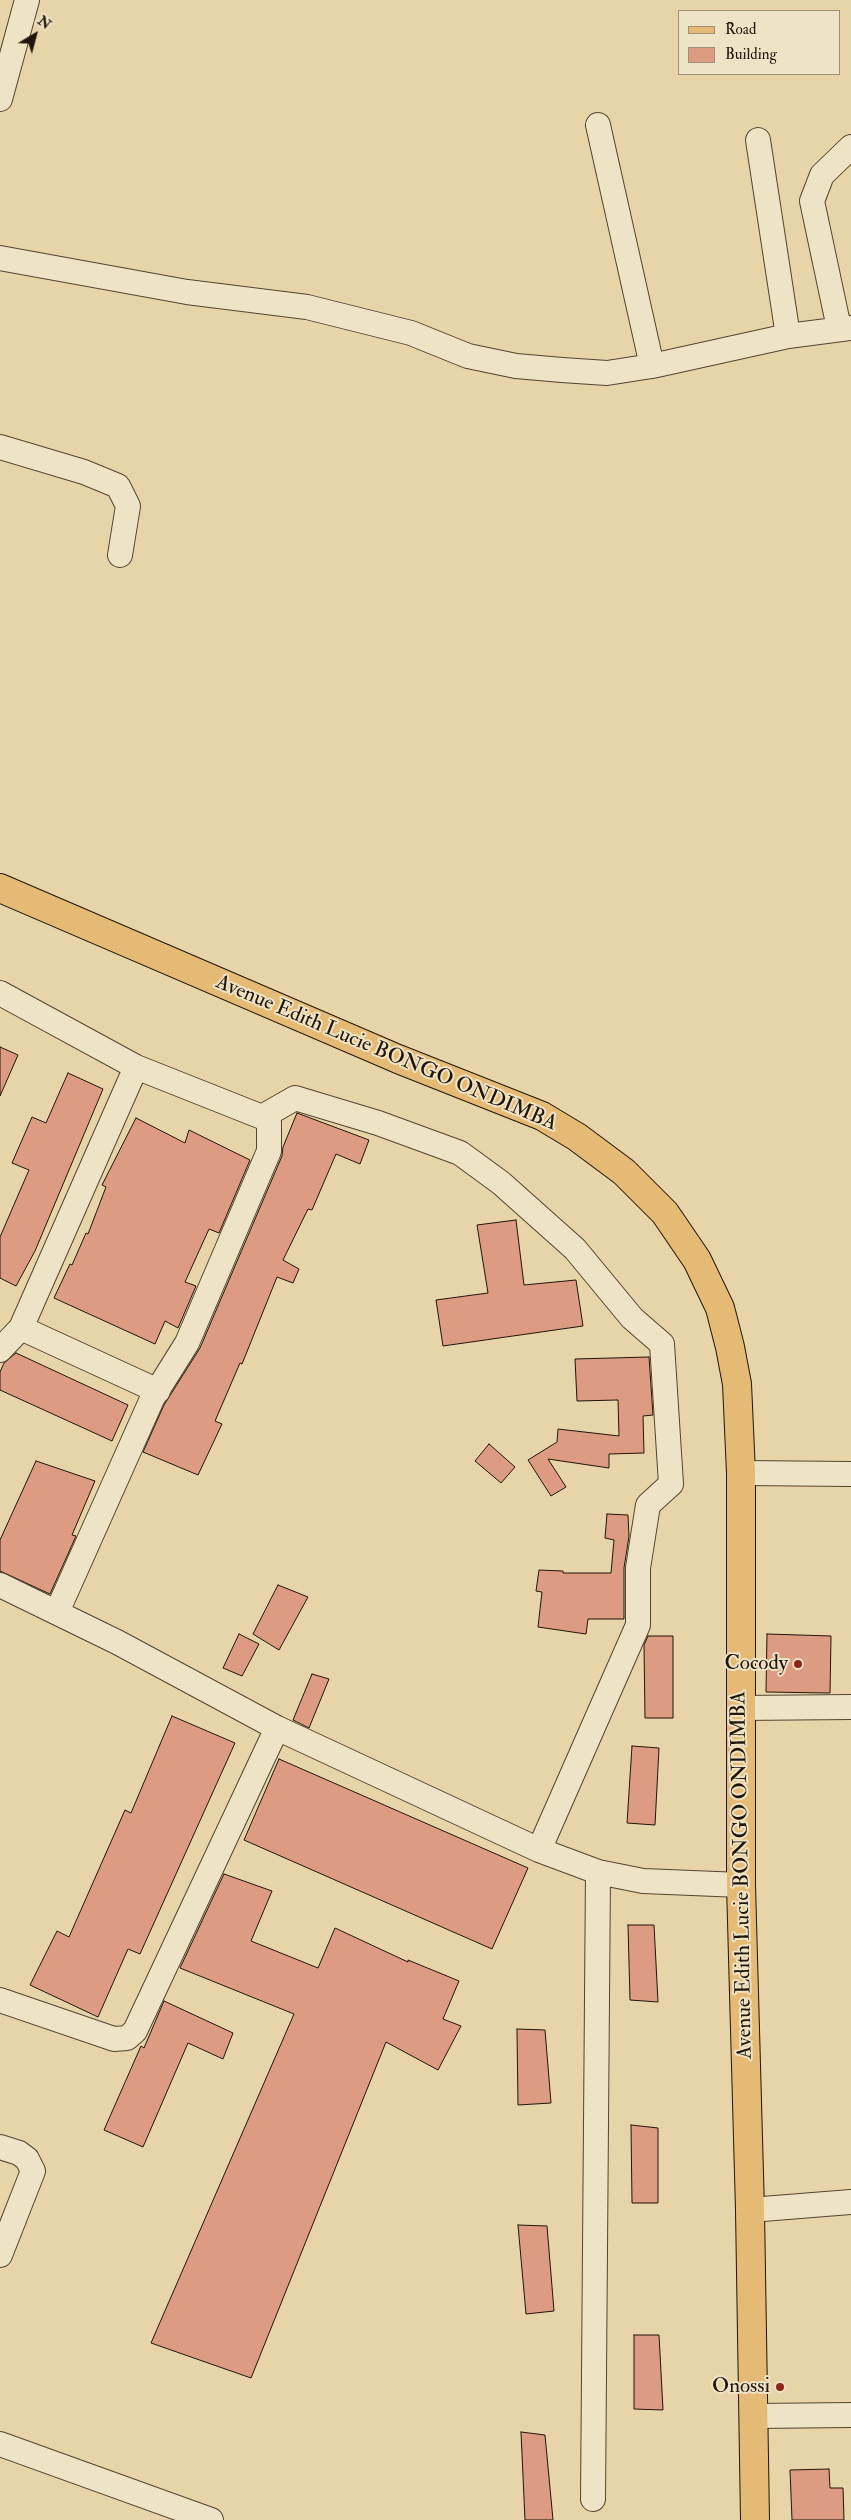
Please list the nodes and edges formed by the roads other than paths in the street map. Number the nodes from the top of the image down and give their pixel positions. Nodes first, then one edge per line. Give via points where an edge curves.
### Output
1 (27, 0) edge
2 (0, 99) edge
3 (598, 125) dead end
4 (758, 140) dead end
5 (851, 147) edge
6 (0, 258) edge
7 (845, 328) edge
8 (788, 336) junction
9 (652, 366) junction
10 (0, 448) edge
11 (120, 555) dead end
12 (0, 888) edge
13 (0, 993) edge
14 (136, 1067) junction
15 (262, 1117) junction
16 (21, 1328) junction
17 (0, 1350) edge
18 (158, 1391) junction
19 (741, 1474) junction
20 (851, 1474) edge
21 (0, 1585) edge
22 (57, 1612) junction
23 (851, 1707) edge
24 (740, 1708) junction
25 (277, 1728) junction
26 (539, 1850) junction
27 (598, 1872) junction
28 (741, 1885) junction
29 (0, 2000) edge
30 (0, 2147) edge
31 (851, 2202) edge
32 (750, 2210) junction
33 (0, 2255) edge
34 (753, 2416) junction
35 (851, 2416) edge
36 (0, 2444) edge
37 (593, 2499) dead end
38 (211, 2520) edge
39 (755, 2520) edge

1 - 2 street
3 - 9 street
4 - 8 street
5 - 7 street via 822,175 812,201
6 - 9 street via 187,292 307,307 411,333 468,356 516,366 608,373
7 - 8 street
8 - 9 street
10 - 11 street via 84,472 118,486 128,506
12 - 19 main road, Avenue Edith Lucie BONGO ONDIMBA via 398,1059 542,1116 624,1172 665,1213 697,1260 720,1308 737,1384
13 - 14 street
14 - 15 street
14 - 16 street
15 - 18 street via 270,1122 269,1151 187,1343
15 - 26 street via 295,1098 378,1123 460,1153 501,1183 575,1249 632,1318 662,1344 671,1484 648,1505 638,1568 638,1625
16 - 17 street
16 - 18 street
18 - 22 street
19 - 20 street
19 - 24 main road, Avenue Edith Lucie BONGO ONDIMBA
21 - 22 street
22 - 25 street
23 - 24 street
24 - 28 main road, Avenue Edith Lucie BONGO ONDIMBA
25 - 26 street
25 - 29 street via 135,2031 127,2038 114,2039
26 - 27 street
27 - 28 street via 643,1881
27 - 37 street
28 - 32 main road, Avenue Edith Lucie BONGO ONDIMBA
30 - 33 street via 27,2159 32,2170
31 - 32 street
32 - 34 main road, Avenue Edith Lucie BONGO ONDIMBA
34 - 35 street
34 - 39 main road, Avenue Edith Lucie BONGO ONDIMBA
36 - 38 street

